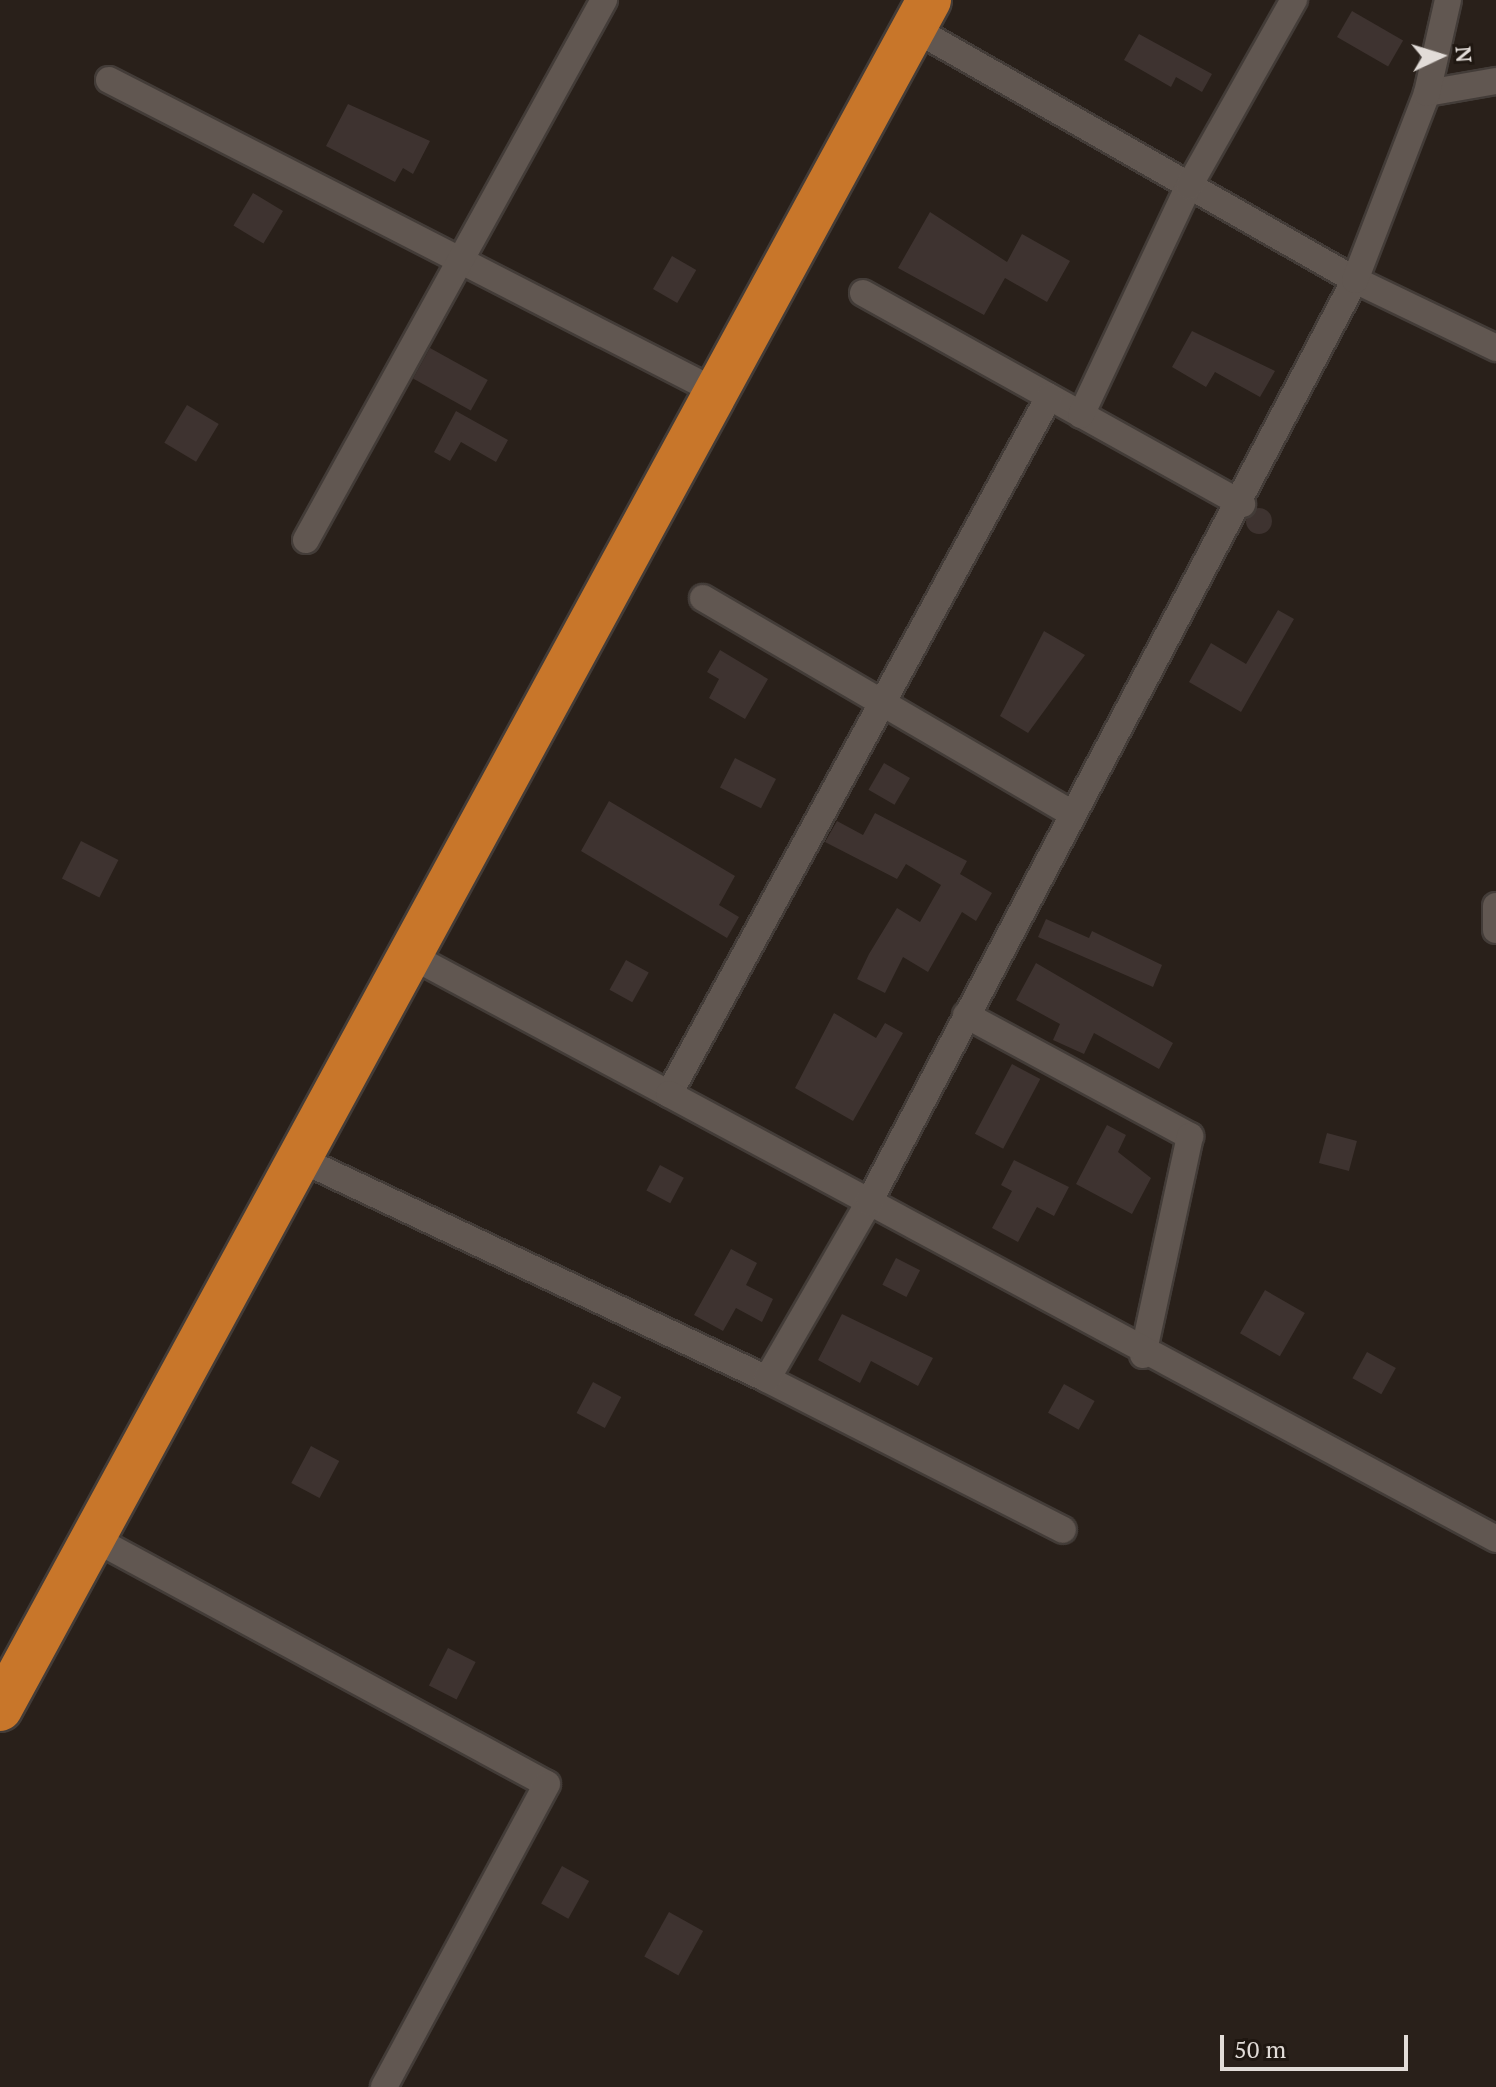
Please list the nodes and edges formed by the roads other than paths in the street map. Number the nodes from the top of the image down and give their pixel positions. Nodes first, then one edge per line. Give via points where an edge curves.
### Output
1 (604, 0) edge
2 (1294, 0) edge
3 (1448, 0) edge
4 (921, 14) edge
5 (109, 80) dead end
6 (1496, 81) edge
7 (1427, 93) junction
8 (1189, 186) junction
9 (460, 260) junction
10 (1355, 280) junction
11 (863, 293) dead end
12 (1496, 348) edge
13 (713, 390) junction
14 (1049, 397) junction
15 (1081, 415) junction
16 (1242, 504) junction
17 (306, 540) dead end
18 (703, 598) dead end
19 (885, 704) junction
20 (1071, 813) junction
21 (1496, 906) edge
22 (1496, 930) edge
23 (408, 954) junction
24 (966, 1015) junction
25 (669, 1094) junction
26 (298, 1158) junction
27 (869, 1202) junction
28 (1143, 1355) junction
29 (767, 1379) junction
30 (1063, 1530) dead end
31 (93, 1538) junction
32 (1496, 1539) edge
33 (0, 1709) edge
34 (384, 2087) edge

1 - 9 street
2 - 8 street
3 - 7 street
4 - 8 street
4 - 13 highway
5 - 9 street
6 - 7 street
7 - 10 street
8 - 10 street
8 - 15 street
9 - 13 street
9 - 17 street
10 - 12 street
10 - 16 street
11 - 14 street
13 - 23 highway
14 - 15 street
14 - 19 street
15 - 16 street
16 - 20 street
18 - 19 street
19 - 20 street
19 - 25 street
20 - 24 street
21 - 22 street
23 - 25 street
23 - 26 highway
24 - 27 street
24 - 28 street via 1190,1136
25 - 27 street
26 - 29 street
26 - 31 highway
27 - 28 street
27 - 29 street
28 - 32 street
29 - 30 street
31 - 33 highway
31 - 34 street via 547,1784

